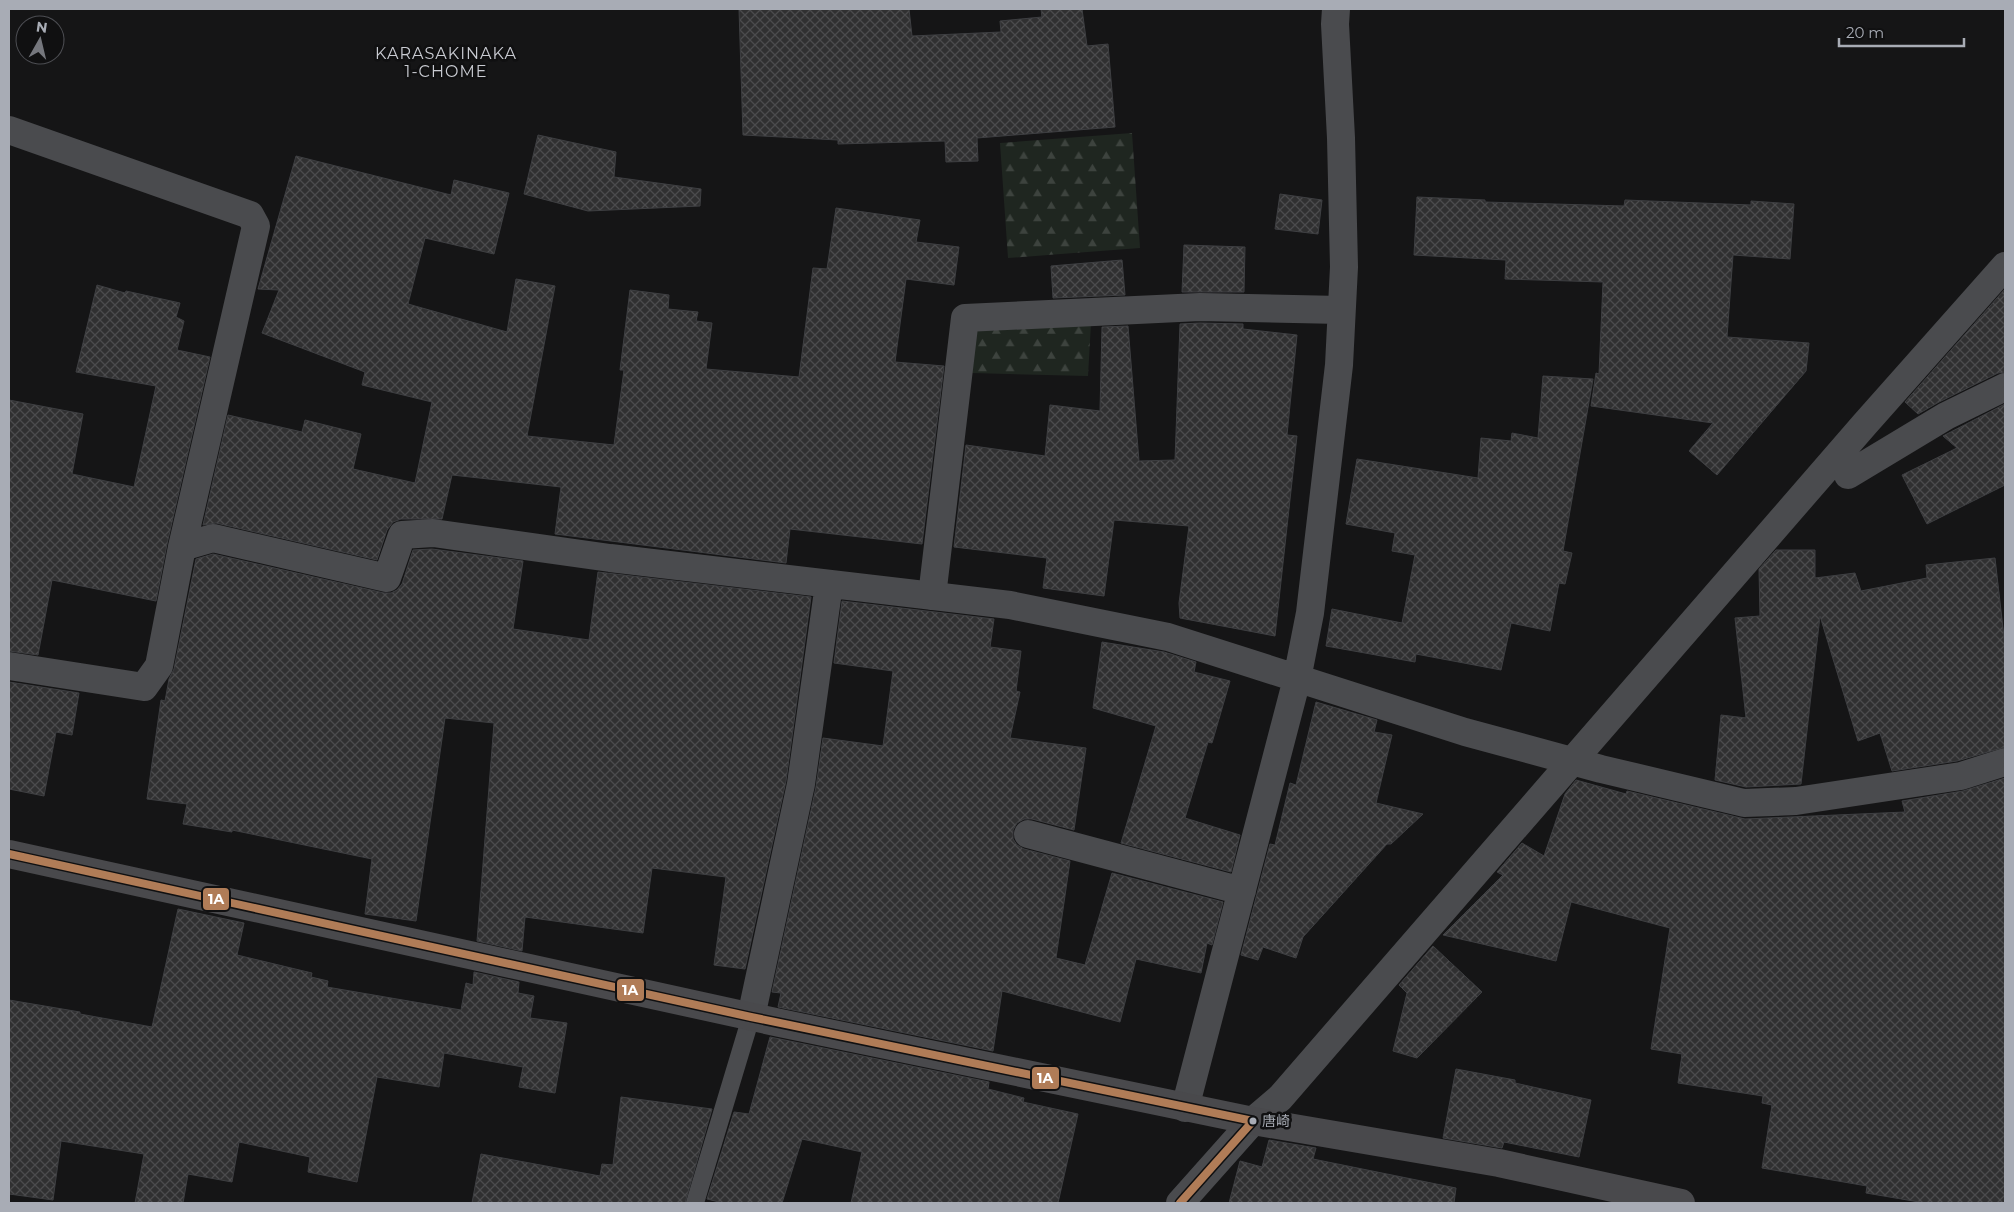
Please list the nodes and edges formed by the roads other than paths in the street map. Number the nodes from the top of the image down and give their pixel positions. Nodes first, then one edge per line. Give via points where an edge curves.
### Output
1 (1336, 9) edge
2 (9, 130) edge
3 (2005, 266) edge
4 (1341, 310) junction
5 (2005, 387) edge
6 (1848, 475) dead end
7 (182, 547) junction
8 (829, 584) junction
9 (932, 596) junction
10 (9, 666) edge
11 (1298, 679) junction
12 (1572, 761) junction
13 (2005, 762) edge
14 (1028, 834) dead end
15 (9, 854) edge
16 (1242, 891) junction
17 (751, 1017) junction
18 (1185, 1108) junction
19 (1253, 1121) junction
20 (695, 1203) edge
21 (1180, 1203) edge
22 (1682, 1203) edge

1 - 4 street via 1344,257
2 - 7 street via 250,215 256,226
3 - 12 street
4 - 9 street via 1200,307 965,318
4 - 11 street via 1339,365 1313,593
5 - 6 street via 1946,416
7 - 8 street via 213,538 387,578 402,535 433,534
7 - 10 street via 159,666 144,687
8 - 9 street
8 - 17 street via 800,784
9 - 11 street via 1010,606 1168,638
11 - 12 street via 1465,732
11 - 16 street
12 - 13 street via 1744,803 1796,801 1961,776
12 - 19 street via 1280,1098
14 - 16 street
15 - 17 street
16 - 18 street
17 - 18 street
17 - 20 lane
18 - 19 street
19 - 21 street
19 - 22 street via 1499,1163

